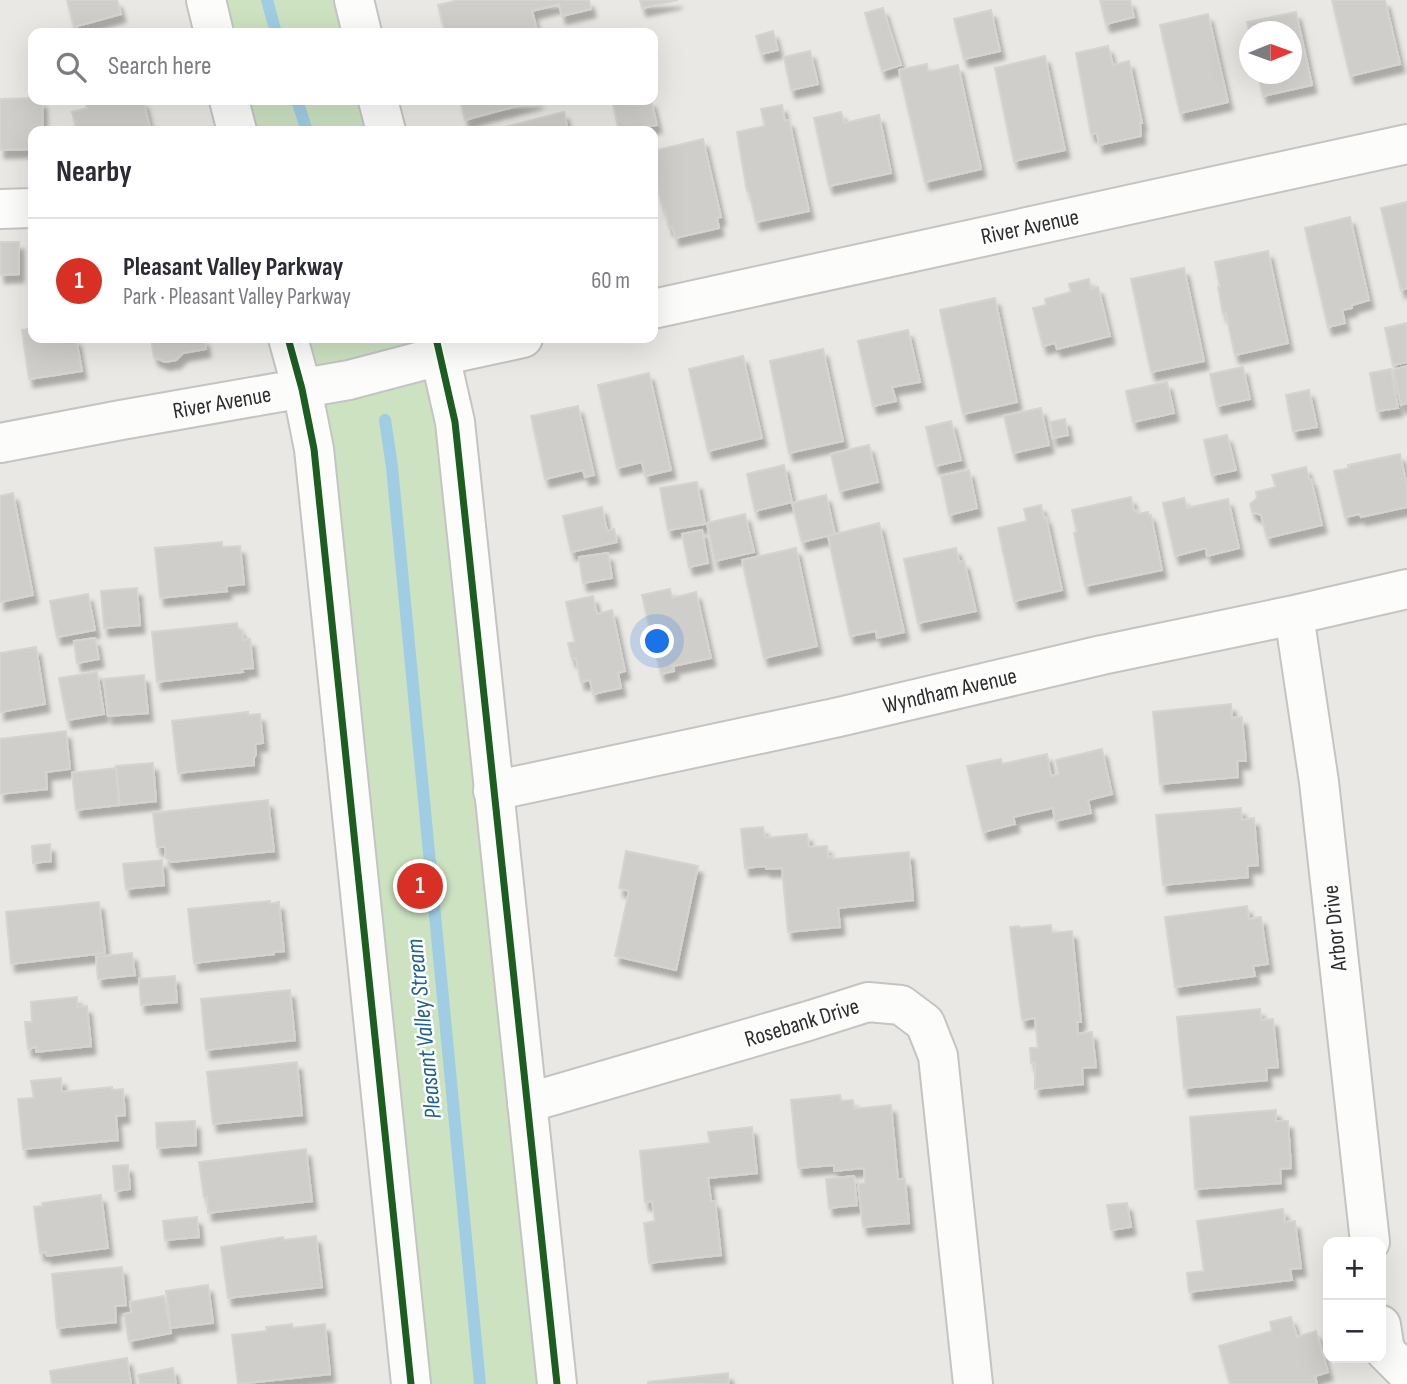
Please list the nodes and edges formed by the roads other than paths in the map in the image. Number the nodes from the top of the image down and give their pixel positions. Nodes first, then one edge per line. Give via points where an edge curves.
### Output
1 (206, 0) edge
2 (354, 0) edge
3 (213, 28) edge
4 (361, 28) edge
5 (230, 105) edge
6 (379, 105) edge
7 (236, 126) edge
8 (385, 126) edge
9 (1407, 144) edge
10 (28, 208) edge
11 (0, 209) edge
12 (658, 308) edge
13 (289, 343) edge
14 (476, 343) edge
15 (438, 347) edge
16 (302, 389) junction
17 (0, 443) edge
18 (1407, 589) edge
19 (1294, 615) junction
20 (493, 791) junction
21 (527, 1104) junction
22 (1369, 1237) edge
23 (1386, 1352) edge
24 (1407, 1373) edge
25 (411, 1384) edge
26 (557, 1384) edge
27 (974, 1384) edge

1 - 3 street
2 - 4 street
5 - 7 street
6 - 8 street
9 - 12 street, River Avenue
10 - 11 street
13 - 16 street
14 - 15 street, River Avenue
15 - 16 street, River Avenue via 367,377
15 - 20 street via 454,422
16 - 17 street, River Avenue
16 - 25 street via 314,449
18 - 19 street, Wyndham Avenue
19 - 20 street, Wyndham Avenue
19 - 22 street, Arbor Drive via 1319,782
20 - 21 street
21 - 26 street
21 - 27 street, Rosebank Drive via 869,1002 901,1005 925,1023 938,1056
23 - 24 street

